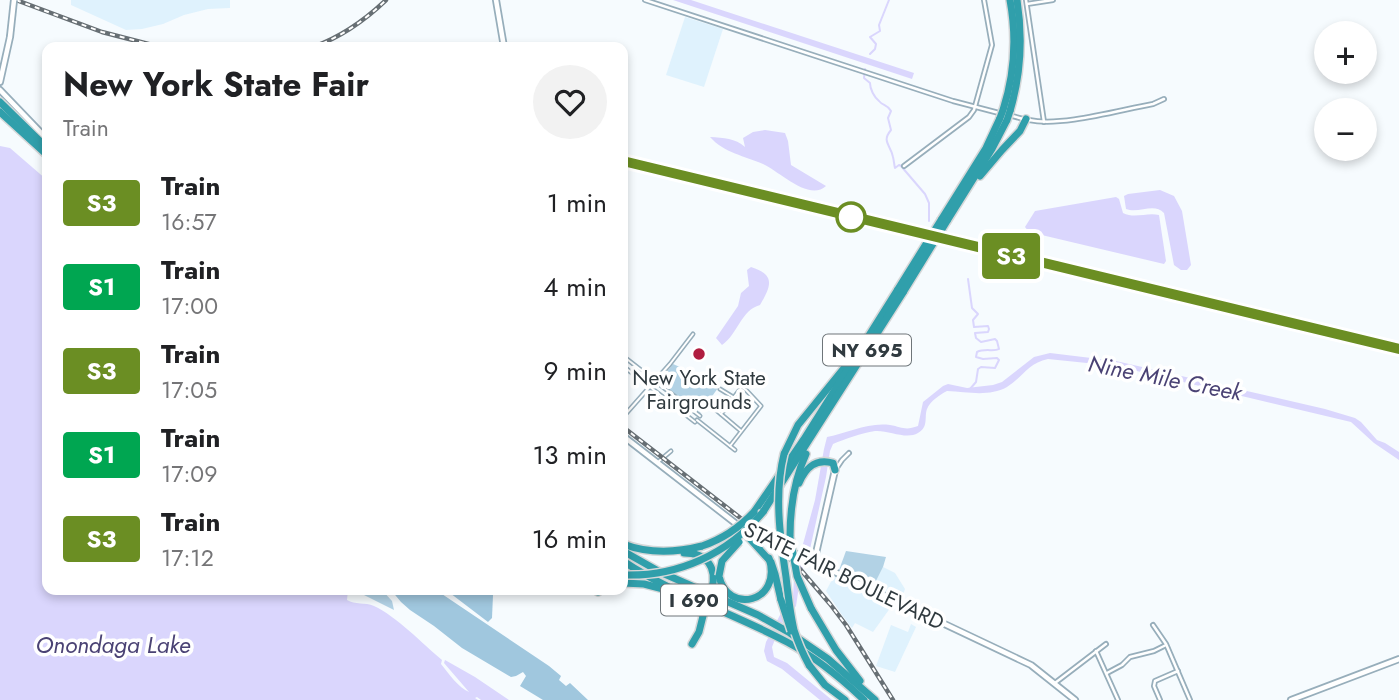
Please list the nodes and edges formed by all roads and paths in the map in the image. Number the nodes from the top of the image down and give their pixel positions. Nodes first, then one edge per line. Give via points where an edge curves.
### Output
1 (14, 0) edge
2 (496, 0) edge
3 (645, 0) edge
4 (984, 0) edge
5 (1010, 0) edge
6 (1017, 0) edge
7 (1053, 0) edge
8 (1026, 2) edge
9 (503, 42) edge
10 (0, 82) edge
11 (0, 90) edge
12 (1164, 99) dead end
13 (0, 102) edge
14 (975, 107) junction
15 (0, 112) edge
16 (1005, 115) junction
17 (1026, 119) junction
18 (1044, 122) junction
19 (42, 134) edge
20 (42, 143) edge
21 (42, 150) edge
22 (904, 166) dead end
23 (958, 204) junction
24 (944, 220) junction
25 (901, 290) junction
26 (883, 312) junction
27 (693, 334) dead end
28 (628, 360) edge
29 (628, 370) edge
30 (729, 378) dead end
31 (654, 380) junction
32 (650, 387) junction
33 (742, 387) junction
34 (720, 389) dead end
35 (734, 398) junction
36 (709, 404) dead end
37 (830, 410) junction
38 (628, 411) edge
39 (721, 414) junction
40 (700, 416) dead end
41 (741, 431) junction
42 (628, 440) edge
43 (730, 446) junction
44 (735, 450) dead end
45 (671, 451) dead end
46 (849, 453) dead end
47 (657, 463) junction
48 (835, 470) junction
49 (763, 512) junction
50 (791, 514) junction
51 (738, 526) joint
52 (751, 536) junction
53 (628, 546) edge
54 (660, 552) junction
55 (628, 554) edge
56 (768, 558) junction
57 (812, 561) junction
58 (628, 564) edge
59 (628, 575) edge
60 (681, 583) junction
61 (628, 584) edge
62 (743, 600) junction
63 (695, 601) junction
64 (1153, 625) dead end
65 (692, 643) dead end
66 (1107, 644) dead end
67 (1166, 644) junction
68 (1096, 652) junction
69 (1399, 659) edge
70 (809, 665) junction
71 (1178, 671) junction
72 (1107, 673) junction
73 (1055, 683) junction
74 (845, 700) edge
75 (864, 700) edge
76 (876, 700) edge
77 (1074, 700) edge
78 (1118, 700) edge
79 (1160, 700) edge
80 (1190, 700) edge
81 (1291, 700) edge

1 - 10 main road, bridge
2 - 9 main road
3 - 14 street
4 - 14 street via 992,46
5 - 16 highway, NY 695 via 1014,58
6 - 16 highway, NY 695 via 1018,80
7 - 8 street
8 - 18 street
11 - 19 main road
12 - 18 street
13 - 20 highway
14 - 17 street
14 - 22 street via 969,117
15 - 21 highway
16 - 23 highway, NY 695 via 992,149
16 - 24 highway, NY 695
17 - 18 street
17 - 23 highway
23 - 24 highway, NY 695
24 - 25 highway, NY 695, bridge
25 - 26 highway, NY 695
25 - 37 highway, NY 695
26 - 54 highway, bridge via 754,512 712,543
26 - 70 highway, bridge via 797,425 784,454 779,484 783,557 794,630
27 - 31 street
28 - 31 street
29 - 32 street
30 - 33 street
31 - 32 street
31 - 40 street
32 - 38 street
32 - 43 street
33 - 35 street
33 - 41 street via 761,406
34 - 35 street
35 - 39 street
36 - 39 street
37 - 49 highway
37 - 50 highway via 804,459
39 - 41 street
41 - 43 street
42 - 47 main road, STATE FAIR BOULEVARD
43 - 44 street
45 - 47 street
46 - 48 street
47 - 51 main road, STATE FAIR BOULEVARD
48 - 50 highway via 830,462 808,468
48 - 57 main road
49 - 59 highway, bridge via 738,537 706,558 663,572
49 - 62 highway, bridge via 720,564 722,585
50 - 76 highway, bridge via 797,576 811,608 836,650
51 - 52 highway
52 - 56 highway
52 - 57 main road, STATE FAIR BOULEVARD
53 - 54 highway
54 - 65 highway, bridge via 702,556 712,570 712,589
55 - 60 highway, I 690
56 - 62 highway via 769,585 756,597
56 - 70 highway, bridge via 796,642
57 - 73 main road, STATE FAIR BOULEVARD via 1024,662
58 - 63 highway, I 690
60 - 62 highway
60 - 76 highway, I 690 via 781,627
61 - 63 highway via 653,586
63 - 75 highway, I 690 via 804,652
64 - 67 street
66 - 68 street
67 - 71 street
67 - 72 street via 1130,657
68 - 72 street
68 - 73 street
69 - 81 main road
70 - 74 highway
71 - 79 street via 1155,681
71 - 80 street
72 - 78 street
73 - 77 main road, STATE FAIR BOULEVARD

